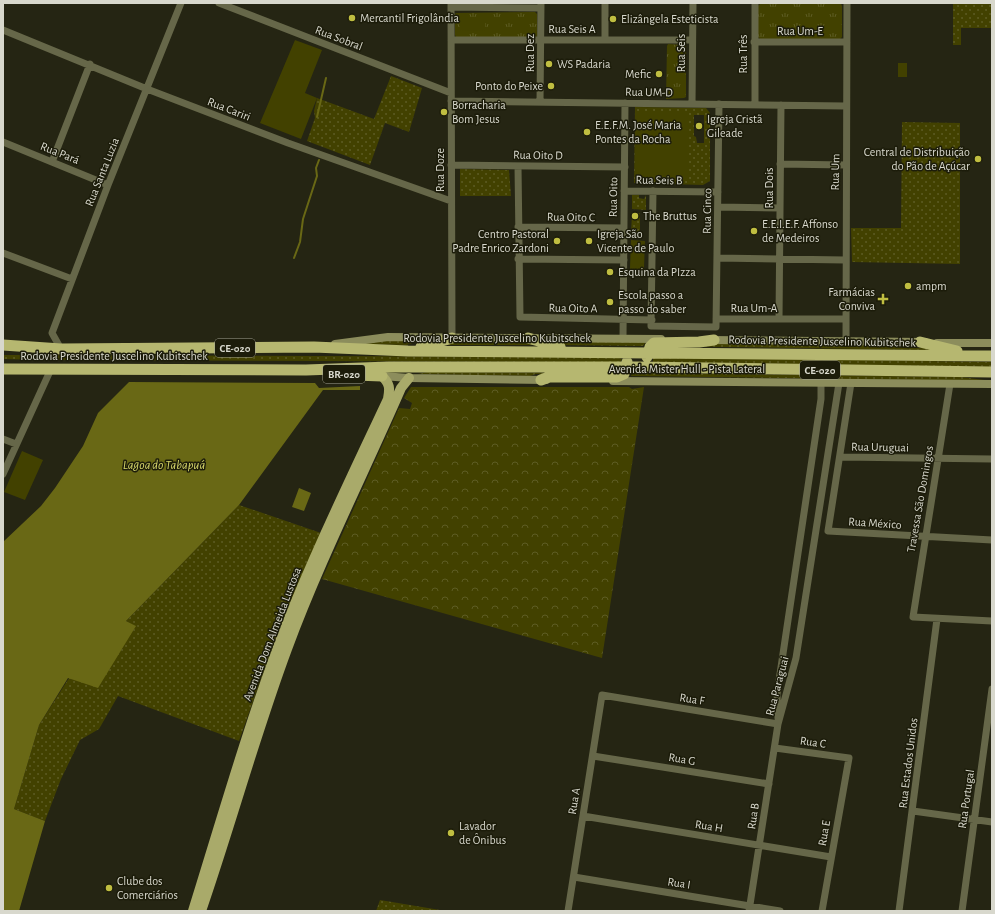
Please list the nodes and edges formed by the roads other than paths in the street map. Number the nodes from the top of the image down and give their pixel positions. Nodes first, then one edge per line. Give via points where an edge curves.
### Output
1 (181, 3) edge
2 (219, 3) edge
3 (605, 3) edge
4 (692, 3) edge
5 (755, 3) edge
6 (847, 3) edge
7 (451, 5) edge
8 (541, 5) edge
9 (3, 30) edge
10 (451, 40) junction
11 (541, 40) junction
12 (605, 40) junction
13 (692, 40) junction
14 (754, 42) junction
15 (847, 42) junction
16 (90, 64) junction
17 (147, 89) junction
18 (451, 93) junction
19 (451, 101) junction
20 (540, 102) junction
21 (625, 103) junction
22 (692, 104) junction
23 (719, 104) junction
24 (754, 105) junction
25 (781, 105) junction
26 (846, 106) junction
27 (3, 142) edge
28 (52, 162) junction
29 (780, 164) junction
30 (451, 165) junction
31 (846, 165) junction
32 (518, 166) junction
33 (625, 167) junction
34 (108, 185) junction
35 (624, 191) junction
36 (653, 191) junction
37 (718, 192) junction
38 (451, 201) junction
39 (718, 207) junction
40 (780, 208) junction
41 (518, 227) junction
42 (624, 228) junction
43 (3, 253) edge
44 (717, 258) junction
45 (518, 259) junction
46 (779, 259) junction
47 (624, 260) junction
48 (845, 260) junction
49 (72, 279) junction
50 (623, 319) junction
51 (716, 319) junction
52 (779, 319) junction
53 (846, 319) junction
54 (652, 320) junction
55 (3, 337) edge
56 (452, 338) junction
57 (528, 338) junction
58 (623, 339) junction
59 (714, 340) junction
60 (846, 341) junction
61 (920, 342) junction
62 (992, 343) edge
63 (3, 345) edge
64 (314, 347) junction
65 (61, 349) junction
66 (408, 351) junction
67 (576, 351) junction
68 (627, 352) junction
69 (647, 352) junction
70 (975, 356) junction
71 (992, 356) edge
72 (627, 367) junction
73 (647, 367) junction
74 (3, 369) edge
75 (51, 369) junction
76 (306, 370) junction
77 (968, 371) junction
78 (992, 372) edge
79 (382, 376) junction
80 (992, 377) edge
81 (409, 378) junction
82 (541, 380) junction
83 (821, 382) junction
84 (839, 383) junction
85 (851, 383) junction
86 (950, 384) junction
87 (992, 384) edge
88 (391, 400) junction
89 (3, 438) edge
90 (16, 444) junction
91 (840, 457) junction
92 (939, 458) junction
93 (992, 459) edge
94 (3, 474) edge
95 (925, 537) junction
96 (992, 540) edge
97 (937, 619) junction
98 (992, 621) edge
99 (992, 689) edge
100 (602, 695) joint
101 (778, 724) junction
102 (775, 748) junction
103 (593, 756) junction
104 (849, 758) joint
105 (769, 784) junction
106 (229, 808) junction
107 (913, 811) junction
108 (583, 816) junction
109 (974, 820) junction
110 (992, 822) edge
111 (760, 845) junction
112 (831, 857) junction
113 (574, 877) junction
114 (749, 909) edge
115 (193, 911) edge
116 (201, 911) edge
117 (568, 911) edge
118 (780, 911) edge
119 (822, 911) edge
120 (899, 911) edge
121 (962, 911) edge

1 - 17 street, Rua Santa Luzia
2 - 18 street, Rua Sobral
3 - 12 street
4 - 13 street, Rua Seis
5 - 14 street, Rua Três
6 - 15 street, Rua Um
7 - 8 street
7 - 10 street, Rua Doze
8 - 11 street, Rua Dez
9 - 16 street, Rua Cariri
10 - 11 street, Rua Seis A
10 - 18 street, Rua Doze
11 - 12 street, Rua Seis A
11 - 20 street, Rua Dez
12 - 13 street, Rua Seis A
13 - 22 street, Rua Seis
14 - 15 street, Rua Um-E
14 - 24 street, Rua Três
15 - 26 street, Rua Um
16 - 17 street, Rua Cariri
16 - 28 street
17 - 34 street, Rua Santa Luzia
17 - 38 street, Rua Cariri
18 - 19 street, Rua Doze
19 - 20 street, Rua UM-D
19 - 30 street, Rua Doze
20 - 21 street, Rua UM-D
21 - 22 street, Rua UM-D
21 - 33 street, Rua Oito
22 - 23 street, Rua UM-D
23 - 24 street, Rua UM-D
23 - 37 street, Rua Cinco
24 - 25 street, Rua UM-D
25 - 26 street, Rua UM-D
25 - 29 street, Rua Dois
26 - 31 street, Rua Um
27 - 28 street, Rua Pará
28 - 34 street, Rua Pará
29 - 31 street
29 - 40 street, Rua Dois
30 - 32 street, Rua Oito D
30 - 38 street, Rua Doze
31 - 48 street, Rua Um
32 - 33 street, Rua Oito D
32 - 41 street
33 - 35 street, Rua Oito
34 - 49 street, Rua Santa Luzia
35 - 36 street, Rua Seis B
35 - 42 street, Rua Oito
36 - 37 street, Rua Seis B
36 - 54 street
37 - 39 street, Rua Cinco
38 - 56 street, Rua Doze
39 - 40 street
39 - 44 street, Rua Cinco
40 - 46 street, Rua Dois
41 - 42 street, Rua Oito C
41 - 45 street
42 - 47 street, Rua Oito
43 - 49 street
44 - 46 street
44 - 51 street, Rua Cinco
45 - 47 street
45 - 50 street, Rua Oito A via 519,315 523,318
46 - 48 street
46 - 52 street, Rua Dois
47 - 50 street, Rua Oito
48 - 53 street, Rua Um
49 - 65 street, Rua Santa Luzia via 52,333
50 - 54 street, Rua Oito A
50 - 58 street, Rua Oito
51 - 52 street, Rua Um-A
51 - 54 street, Rua Um-A via 716,327 651,326
52 - 53 street, Rua Um-A
53 - 60 street, Rua Um
55 - 65 highway
56 - 57 main road
56 - 64 main road via 388,337
56 - 66 highway
57 - 58 main road
57 - 67 highway
58 - 59 main road
59 - 60 main road
59 - 69 highway via 654,343
60 - 61 main road
61 - 62 main road
61 - 70 highway
63 - 65 highway, Rodovia Presidente Juscelino Kubitschek / CE-020
64 - 65 highway, Rodovia Presidente Juscelino Kubitschek / CE-020
64 - 66 highway, Rodovia Presidente Juscelino Kubitschek / CE-020
66 - 67 highway, Rodovia Presidente Juscelino Kubitschek / CE-020
67 - 68 highway, Rodovia Presidente Juscelino Kubitschek / CE-020
68 - 69 highway, Rodovia Presidente Juscelino Kubitschek / CE-020
68 - 72 highway
69 - 70 highway, Rodovia Presidente Juscelino Kubitschek / CE-020
69 - 73 highway
70 - 71 highway, Rodovia Presidente Juscelino Kubitschek / CE-020
72 - 73 highway, Rodovia Presidente Juscelino Kubitschek / CE-020
72 - 76 highway, Rodovia Presidente Juscelino Kubitschek / CE-020 via 389,367
72 - 82 highway via 624,374 617,377 549,377
73 - 77 highway, Rodovia Presidente Juscelino Kubitschek / CE-020
74 - 75 highway, Rodovia Presidente Juscelino Kubitschek / CE-020
75 - 76 highway, Rodovia Presidente Juscelino Kubitschek / CE-020
75 - 90 street
76 - 79 highway, BR-020 via 324,374
77 - 78 highway, Rodovia Presidente Juscelino Kubitschek / CE-020
77 - 80 highway
79 - 81 main road, Avenida Mister Hull - Pista Lateral / BR-020
79 - 88 main road, Avenida Dom Almeida Lustosa via 388,382
81 - 82 main road, Avenida Mister Hull - Pista Lateral / BR-020
81 - 88 main road, Avenida Dom Almeida Lustosa
82 - 83 main road, Avenida Mister Hull - Pista Lateral / BR-020
83 - 84 main road, Avenida Mister Hull - Pista Lateral / BR-020
83 - 101 street, Rua Paraguai via 821,399 777,694
84 - 85 main road, Avenida Mister Hull - Pista Lateral / BR-020
84 - 101 street, Rua Paraguai via 796,658
85 - 86 main road, Avenida Mister Hull - Pista Lateral / BR-020
85 - 91 street
86 - 87 main road, Avenida Mister Hull - Pista Lateral / BR-020
86 - 92 street, Travessa São Domingos
88 - 106 main road, Avenida Dom Almeida Lustosa via 284,632
89 - 90 street
90 - 94 street
91 - 92 street, Rua Uruguai
91 - 95 street, Rua México via 828,531
92 - 93 street, Rua Uruguai
92 - 95 street, Travessa São Domingos
95 - 96 street, Rua México
95 - 97 street, Travessa São Domingos via 913,617
97 - 98 street
97 - 107 street, Rua Estados Unidos
99 - 109 street, Rua Portugal
100 - 101 street, Rua F
100 - 103 street, Rua A
101 - 102 street, Rua B
102 - 104 street, Rua C
102 - 105 street, Rua B
103 - 105 street, Rua G
103 - 108 street, Rua A
104 - 112 street, Rua E
105 - 111 street, Rua B
106 - 115 main road, Avenida Dom Almeida Lustosa
106 - 116 main road, Avenida Dom Almeida Lustosa
107 - 109 street
107 - 120 street, Rua Estados Unidos
108 - 111 street, Rua H
108 - 113 street, Rua A
109 - 110 street
109 - 121 street, Rua Portugal
111 - 112 street, Rua H
111 - 114 street, Rua B
112 - 119 street, Rua E
113 - 114 street, Rua I
113 - 117 street, Rua A
114 - 118 street, Rua I

